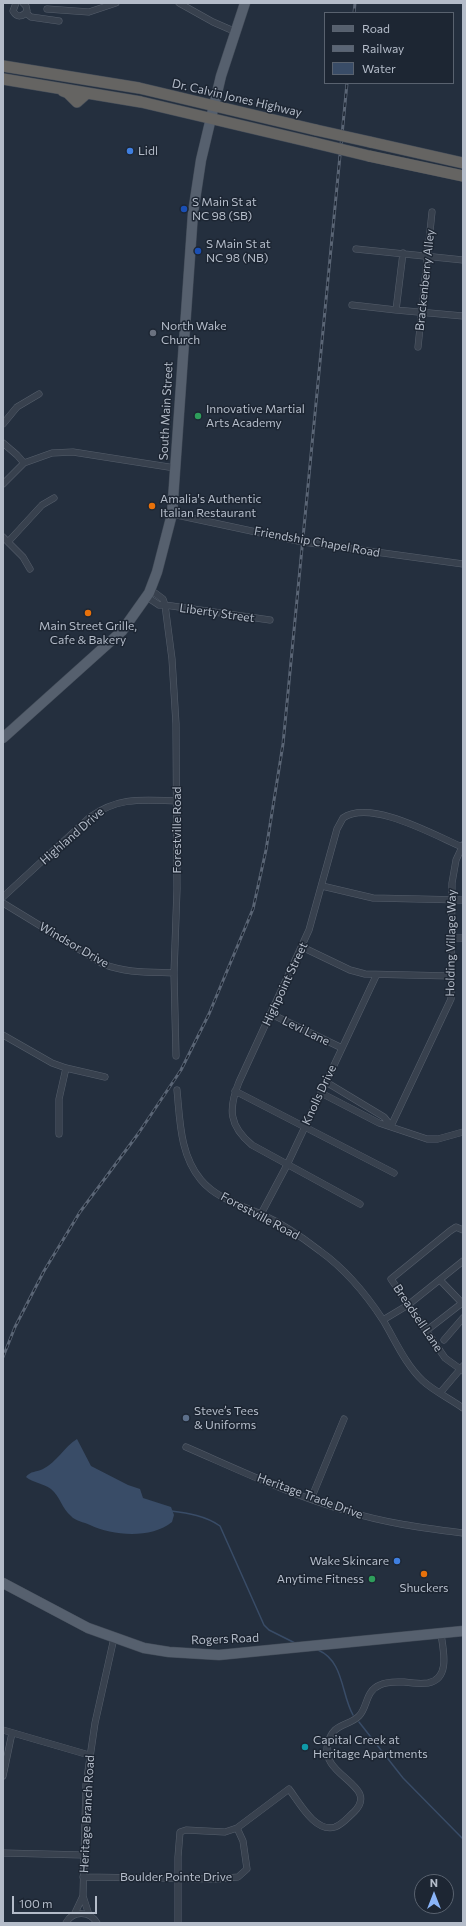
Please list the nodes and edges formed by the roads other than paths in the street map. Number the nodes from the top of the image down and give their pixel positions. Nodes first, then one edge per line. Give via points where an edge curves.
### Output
1 (24, 3) edge
2 (116, 3) edge
3 (179, 3) edge
4 (245, 3) edge
5 (13, 4) edge
6 (47, 9) dead end
7 (26, 13) junction
8 (59, 21) dead end
9 (236, 32) junction
10 (3, 66) edge
11 (3, 79) edge
12 (214, 105) junction
13 (210, 118) junction
14 (463, 163) edge
15 (463, 176) edge
16 (432, 212) dead end
17 (356, 249) dead end
18 (403, 253) junction
19 (428, 256) junction
20 (463, 260) edge
21 (352, 306) dead end
22 (396, 310) junction
23 (422, 312) junction
24 (463, 316) edge
25 (418, 347) dead end
26 (39, 394) dead end
27 (3, 424) edge
28 (3, 443) edge
29 (24, 463) junction
30 (176, 468) junction
31 (3, 484) edge
32 (54, 498) dead end
33 (172, 514) junction
34 (6, 539) edge
35 (463, 564) edge
36 (30, 569) dead end
37 (149, 593) junction
38 (165, 605) junction
39 (270, 620) dead end
40 (3, 738) edge
41 (177, 801) junction
42 (462, 846) edge
43 (322, 886) junction
44 (3, 898) edge
45 (452, 900) junction
46 (463, 900) edge
47 (3, 903) edge
48 (452, 938) junction
49 (463, 938) edge
50 (302, 947) junction
51 (174, 973) junction
52 (376, 976) junction
53 (452, 976) junction
54 (271, 1014) junction
55 (3, 1035) edge
56 (342, 1048) junction
57 (176, 1056) dead end
58 (66, 1068) junction
59 (106, 1077) dead end
60 (326, 1082) junction
61 (177, 1090) dead end
62 (235, 1091) junction
63 (321, 1093) junction
64 (391, 1126) junction
65 (304, 1127) junction
66 (463, 1132) edge
67 (59, 1134) dead end
68 (287, 1165) junction
69 (394, 1173) dead end
70 (360, 1204) dead end
71 (261, 1214) junction
72 (463, 1230) edge
73 (463, 1261) edge
74 (440, 1280) junction
75 (462, 1303) edge
76 (408, 1305) junction
77 (463, 1318) edge
78 (383, 1320) junction
79 (426, 1331) junction
80 (444, 1340) dead end
81 (462, 1369) edge
82 (440, 1393) junction
83 (463, 1408) edge
84 (344, 1419) dead end
85 (186, 1447) dead end
86 (311, 1499) junction
87 (463, 1533) edge
88 (3, 1583) edge
89 (463, 1632) edge
90 (441, 1634) junction
91 (114, 1638) junction
92 (3, 1730) edge
93 (12, 1733) junction
94 (89, 1755) junction
95 (3, 1776) edge
96 (237, 1828) junction
97 (3, 1853) edge
98 (84, 1855) junction
99 (83, 1877) junction
100 (179, 1879) junction
101 (83, 1896) junction
102 (74, 1915) junction
103 (89, 1915) junction
104 (66, 1923) edge
105 (97, 1923) edge
106 (178, 1923) edge

1 - 7 street
2 - 6 street via 89,12
3 - 9 street
4 - 9 main road, South Main Street
5 - 7 street via 16,15 22,16
7 - 8 street via 31,17
9 - 12 main road, South Main Street
10 - 12 highway, Dr. Calvin Jones Highway via 77,76
11 - 13 highway via 57,89 68,93 76,102 86,94 141,102
12 - 13 main road, South Main Street
12 - 14 highway, Dr. Calvin Jones Highway, bridge
13 - 15 highway, bridge
13 - 30 main road, South Main Street via 193,213
16 - 19 street, Brackenberry Alley
17 - 18 street
18 - 19 street
18 - 22 street
19 - 20 street
19 - 23 street, Brackenberry Alley
21 - 22 street
22 - 23 street
23 - 24 street
23 - 25 street, Brackenberry Alley
26 - 27 street via 17,408
28 - 29 street
29 - 30 street via 52,453 73,452
29 - 31 street
30 - 33 main road, South Main Street
32 - 34 street via 42,505
33 - 35 street, Friendship Chapel Road via 309,543
33 - 37 main road, South Main Street via 158,572
34 - 36 street via 23,557
37 - 38 street via 150,599 159,605
37 - 40 main road, South Main Street via 122,631
38 - 39 street, Liberty Street
38 - 41 street, Forestville Road via 176,724
41 - 44 street, Highland Drive via 130,800 104,807
41 - 51 street, Forestville Road
42 - 43 street, Highpoint Street via 390,815 351,814 343,818 337,829
42 - 45 street, Holding Village Way via 453,876
43 - 45 street via 373,898
43 - 50 street, Highpoint Street via 313,920
45 - 46 street
45 - 48 street, Holding Village Way
47 - 51 street, Windsor Drive via 115,969
48 - 49 street
48 - 53 street, Holding Village Way
50 - 52 street via 350,970
50 - 54 street, Highpoint Street
51 - 57 street, Forestville Road
52 - 53 street
52 - 56 street, Knolls Drive
53 - 64 street, Holding Village Way via 451,999
54 - 56 street, Levi Lane
54 - 62 street, Highpoint Street
55 - 58 street via 35,1055
56 - 60 street, Knolls Drive
58 - 59 street
58 - 67 street via 59,1099
60 - 63 street, Knolls Drive
60 - 64 street via 384,1117
61 - 71 street, Forestville Road via 185,1150 191,1166 202,1181 214,1191 232,1203
62 - 65 street
62 - 68 street, Highpoint Street via 233,1120 243,1137
63 - 64 street via 379,1123
63 - 65 street, Knolls Drive
64 - 66 street via 427,1139 438,1139
65 - 68 street, Knolls Drive
65 - 69 street
68 - 70 street, Highpoint Street
68 - 71 street, Knolls Drive
71 - 78 street, Forestville Road via 321,1251 354,1282
72 - 76 street, Breadsell Lane via 456,1227 450,1230 391,1279
73 - 74 street
74 - 75 street
74 - 76 street
75 - 79 street
76 - 78 street
76 - 79 street, Breadsell Lane
77 - 80 street
78 - 82 street, Forestville Road via 412,1369
79 - 81 street, Breadsell Lane via 445,1358
81 - 82 street, Breadsell Lane
82 - 83 street, Forestville Road
84 - 86 street
85 - 86 street, Heritage Trade Drive
86 - 87 street, Heritage Trade Drive via 377,1519
88 - 91 main road, Rogers Road via 88,1628
89 - 90 main road, Rogers Road
90 - 91 main road, Rogers Road via 219,1655 144,1648
90 - 96 street via 444,1667 441,1674 429,1683 396,1682 379,1685 372,1690 358,1717 335,1730 330,1738 327,1756 334,1767 359,1789 361,1795 359,1806 342,1823 334,1827 321,1826 312,1819 289,1789
91 - 94 street, Heritage Branch Road
92 - 93 street
93 - 94 street
93 - 95 street
94 - 98 street, Heritage Branch Road
96 - 100 street via 225,1832 180,1832
96 - 100 street, Boulder Pointe Drive via 243,1841 247,1869 238,1877
97 - 98 street
98 - 99 street, Heritage Branch Road
99 - 100 street, Boulder Pointe Drive
99 - 101 street, Heritage Branch Road
100 - 106 street
101 - 102 street, Heritage Branch Road
101 - 103 street, Heritage Branch Road
102 - 103 street
102 - 104 street, Heritage Branch Road
103 - 105 street

